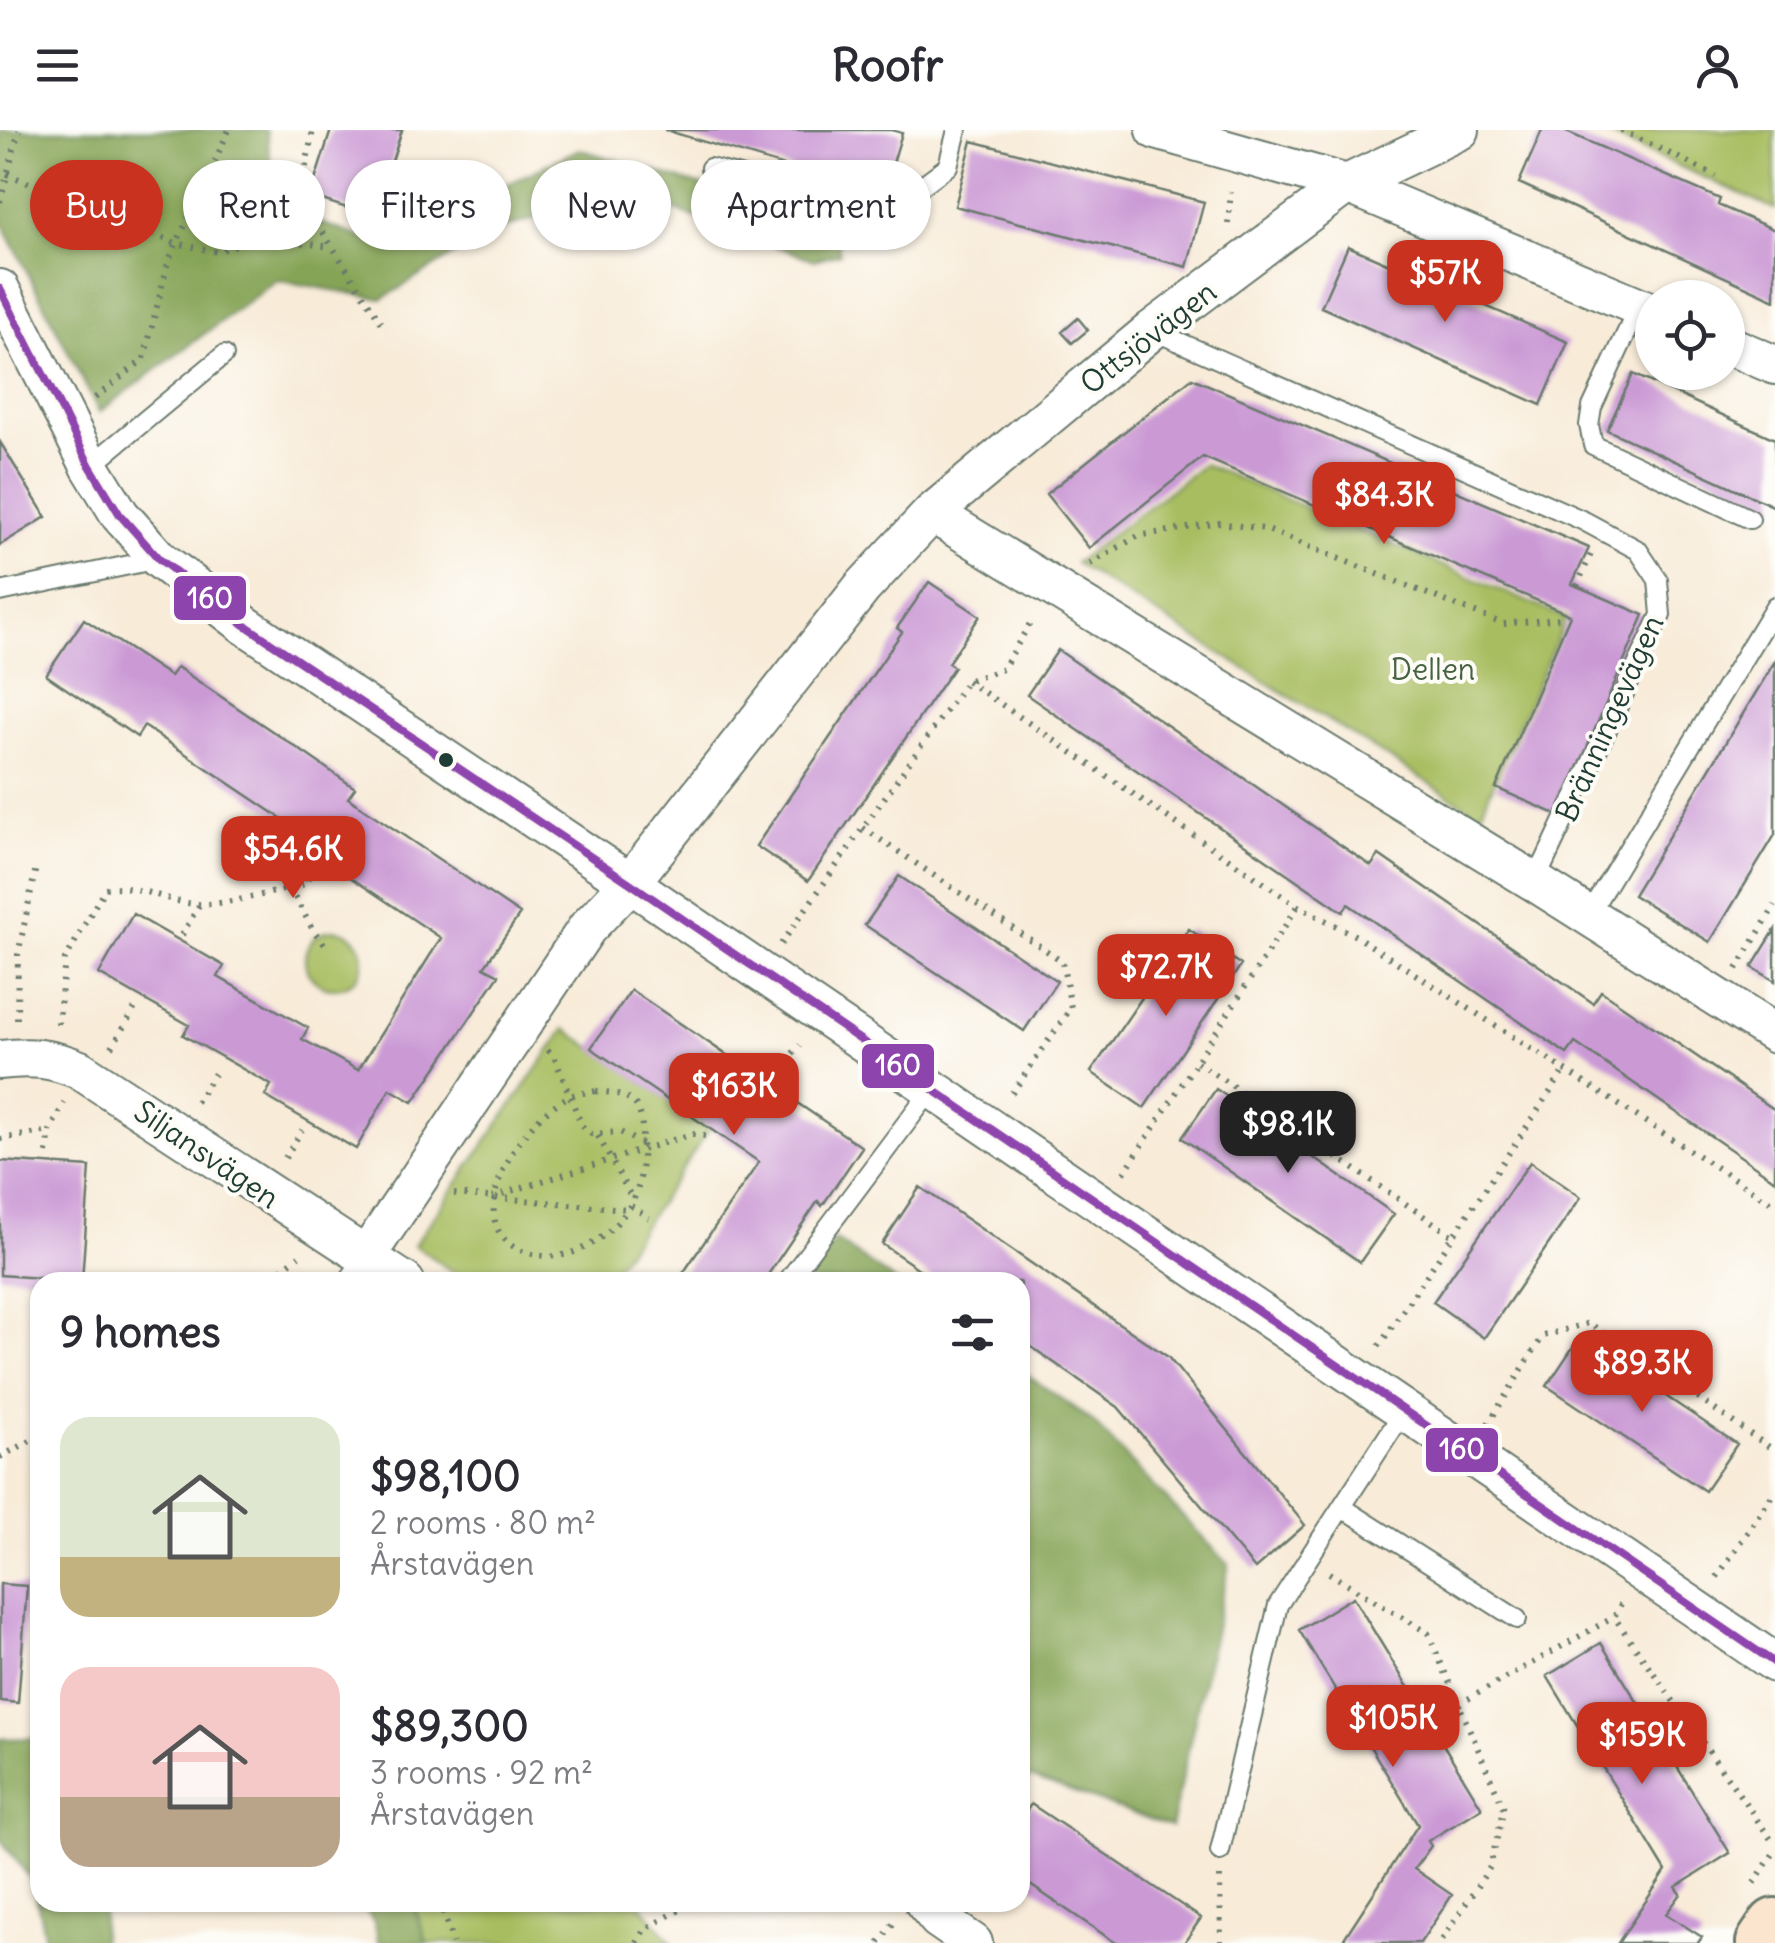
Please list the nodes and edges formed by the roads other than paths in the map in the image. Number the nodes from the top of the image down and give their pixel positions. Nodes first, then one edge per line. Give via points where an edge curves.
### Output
1 (958, 130) edge
2 (1156, 130) edge
3 (1460, 130) edge
4 (931, 179) edge
5 (1348, 184) junction
6 (0, 288) edge
7 (1635, 304) edge
8 (1635, 329) edge
9 (1152, 330) junction
10 (1745, 352) edge
11 (224, 354) dead end
12 (1775, 365) edge
13 (90, 466) junction
14 (932, 513) junction
15 (1750, 519) dead end
16 (159, 558) junction
17 (0, 592) edge
18 (1775, 606) edge
19 (1534, 882) junction
20 (630, 883) junction
21 (1587, 917) junction
22 (1775, 1034) edge
23 (8, 1059) edge
24 (930, 1090) junction
25 (356, 1270) edge
26 (794, 1272) edge
27 (1404, 1411) junction
28 (1342, 1507) junction
29 (1516, 1619) dead end
30 (1775, 1663) edge
31 (1220, 1850) road end
32 (932, 1912) edge
33 (1775, 1925) edge
34 (973, 1943) edge
35 (1763, 1943) edge

1 - 4 lane via 948,166
2 - 5 street
3 - 5 street, Ottsjövägen
5 - 7 street
5 - 9 street, Ottsjövägen
6 - 13 street
8 - 15 lane via 1592,408 1593,445
9 - 14 street, Ottsjövägen
9 - 19 lane, Bränningevägen via 1584,520 1638,550 1658,580 1661,615
10 - 12 street
11 - 13 lane
13 - 16 street via 120,515
14 - 19 street
14 - 20 street, Ottsjövägen via 862,588
16 - 17 lane
16 - 20 street via 245,625
18 - 21 lane
19 - 21 street
20 - 24 street
20 - 25 street, Ottsjövägen via 586,928
21 - 22 street
23 - 25 street, Siljansvägen via 68,1065
24 - 26 lane
24 - 27 street
27 - 28 lane
27 - 30 street
28 - 29 lane
28 - 31 lane via 1278,1605
32 - 34 street
33 - 35 street

